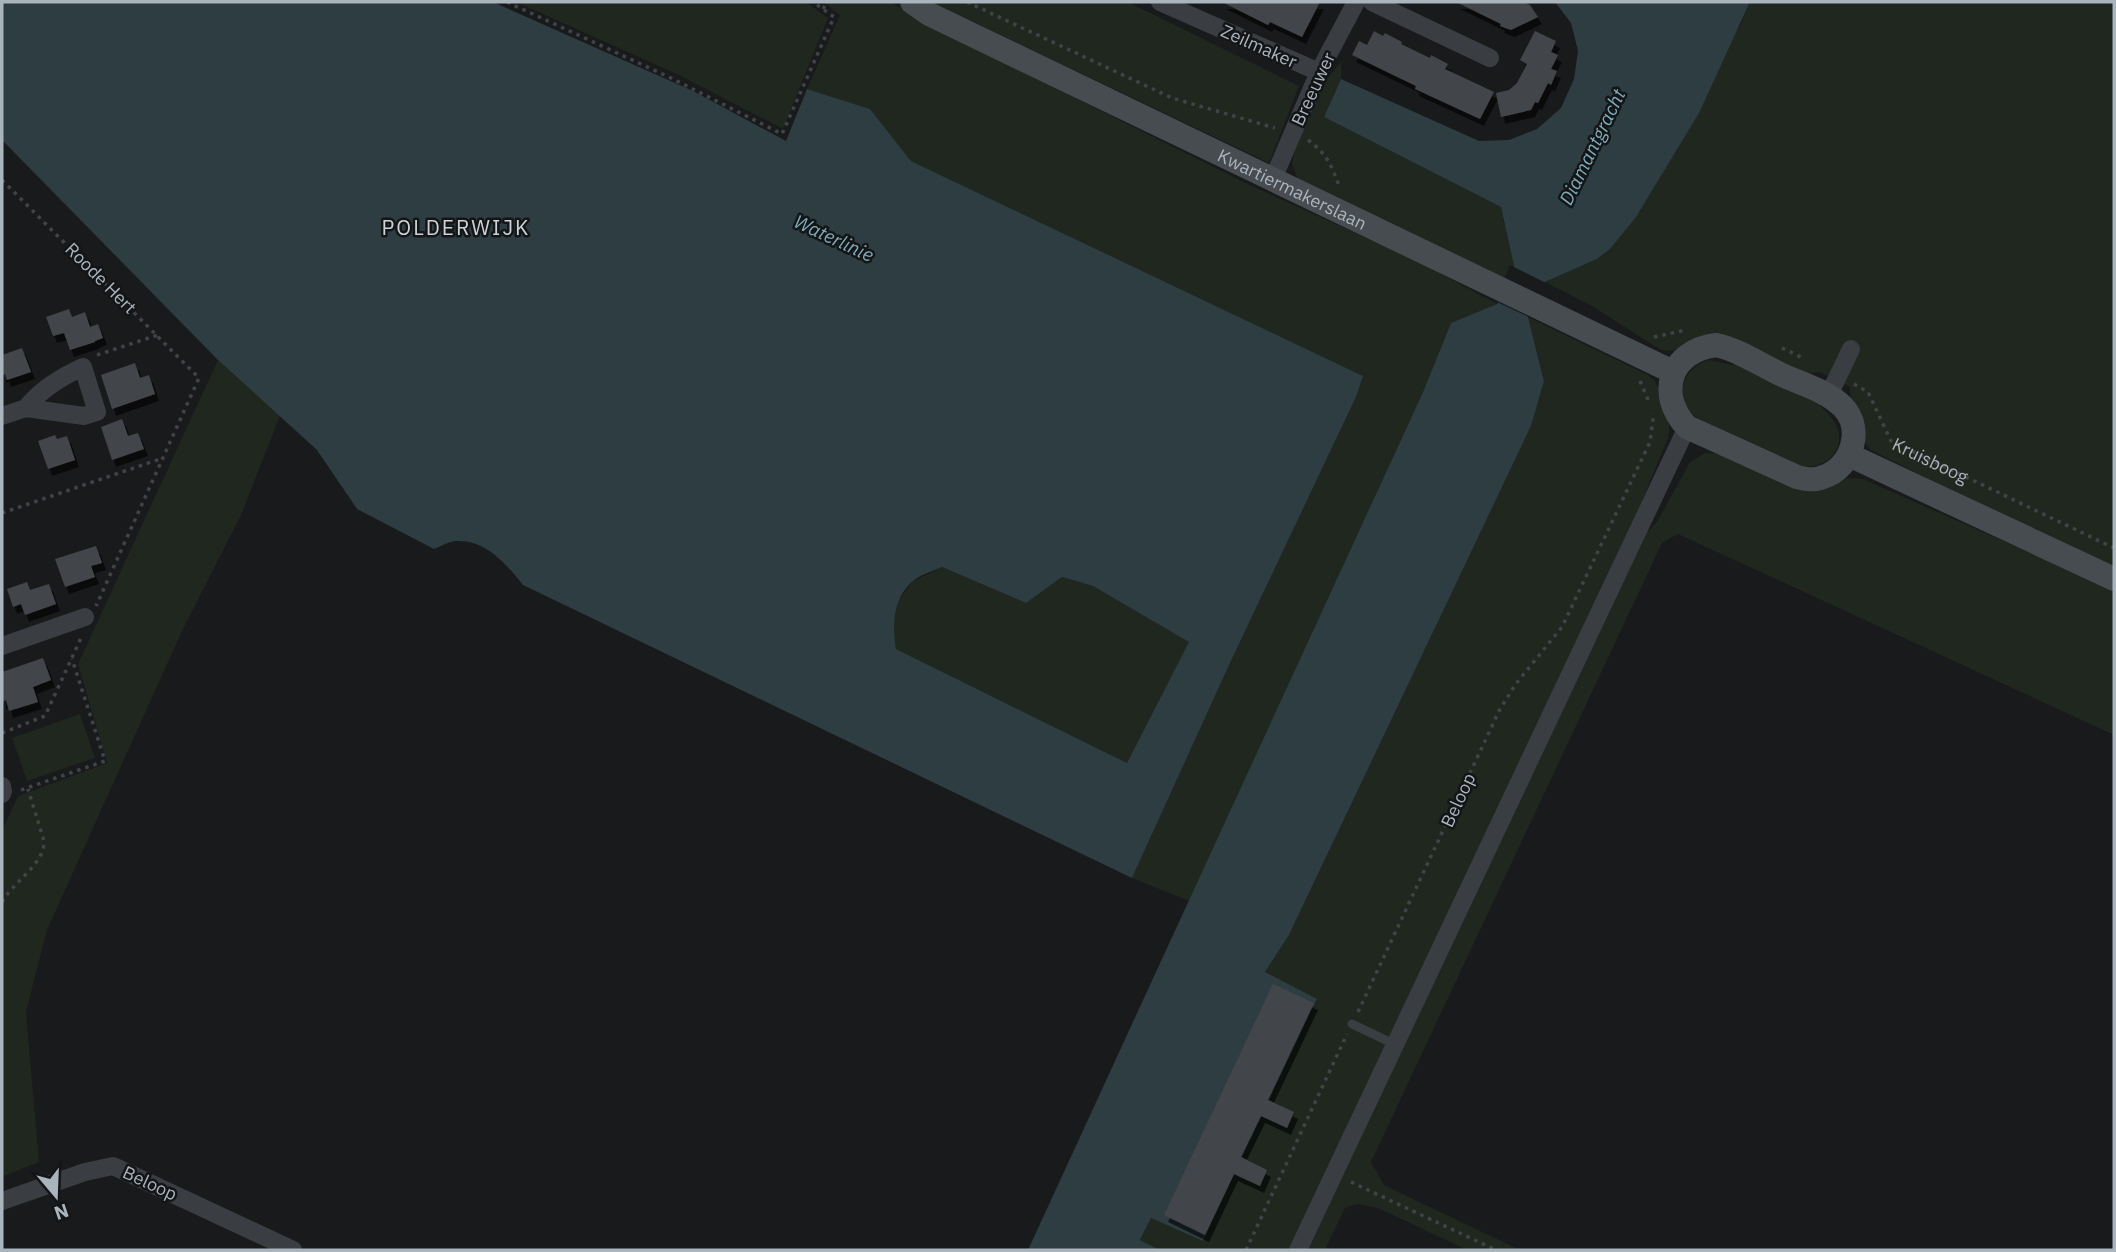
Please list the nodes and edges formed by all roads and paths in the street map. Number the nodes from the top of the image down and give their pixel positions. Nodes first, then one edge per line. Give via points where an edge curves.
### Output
1 (507, 2) edge
2 (813, 2) edge
3 (827, 2) edge
4 (912, 2) edge
5 (967, 2) edge
6 (1160, 2) edge
7 (1356, 2) edge
8 (1372, 2) edge
9 (823, 9) junction
10 (1490, 58) dead end
11 (1319, 72) junction
12 (1292, 133) junction
13 (1273, 179) junction
14 (2, 180) edge
15 (1340, 190) dead end
16 (1692, 328) dead end
17 (158, 335) junction
18 (1648, 346) junction
19 (1778, 346) dead end
20 (1851, 349) dead end
21 (83, 367) junction
22 (1674, 372) junction
23 (1833, 385) junction
24 (26, 408) junction
25 (2, 416) edge
26 (1687, 427) junction
27 (1849, 455) junction
28 (163, 458) junction
29 (2, 513) edge
30 (2114, 548) edge
31 (2114, 579) edge
32 (89, 617) junction
33 (2, 646) edge
34 (72, 658) junction
35 (2, 733) edge
36 (28, 789) junction
37 (2, 790) edge
38 (2, 902) edge
39 (1352, 1024) junction
40 (1394, 1044) junction
41 (1333, 1173) junction
42 (2, 1201) edge
43 (293, 1250) edge
44 (1246, 1250) edge
45 (1298, 1250) edge
46 (1496, 1250) edge

1 - 9 path via 782,134 834,17
2 - 9 path
3 - 9 path
4 - 13 main road, Kwartiermakerslaan
5 - 12 path, Kwartiermakerslaan via 1172,98
6 - 11 street, Zeilmaker
7 - 11 street, Breeuwer
8 - 10 street
11 - 12 street, Breeuwer
12 - 13 street, Breeuwer
12 - 15 path, Kwartiermakerslaan via 1322,151
13 - 18 main road, Kwartiermakerslaan via 1539,308
14 - 17 path, Roode Hert
16 - 18 path
17 - 21 path via 82,360
17 - 28 path, Roode Hert via 199,378
18 - 22 main road, Kwartiermakerslaan
18 - 39 path, Beloop via 1638,378 1653,419 1650,442 1562,627 1499,711
19 - 23 path, Kruisboog
20 - 23 street
21 - 24 street via 35,396
21 - 24 street via 97,412 84,416
22 - 23 main road via 1692,352 1716,345 1779,373
22 - 26 main road via 1672,406
23 - 27 main road via 1854,430
23 - 30 path, Kruisboog via 1868,392 1891,441
24 - 25 street
26 - 27 main road via 1811,480 1833,472
26 - 40 street
27 - 31 main road, Kruisboog
28 - 29 path
28 - 32 path
32 - 33 street
32 - 34 path
34 - 35 path via 45,716
34 - 36 path via 105,761
36 - 37 path
36 - 38 path via 44,849
39 - 40 lane
39 - 44 path, Beloop
40 - 41 street
41 - 45 street
41 - 46 path
42 - 43 street, Beloop via 113,1166

